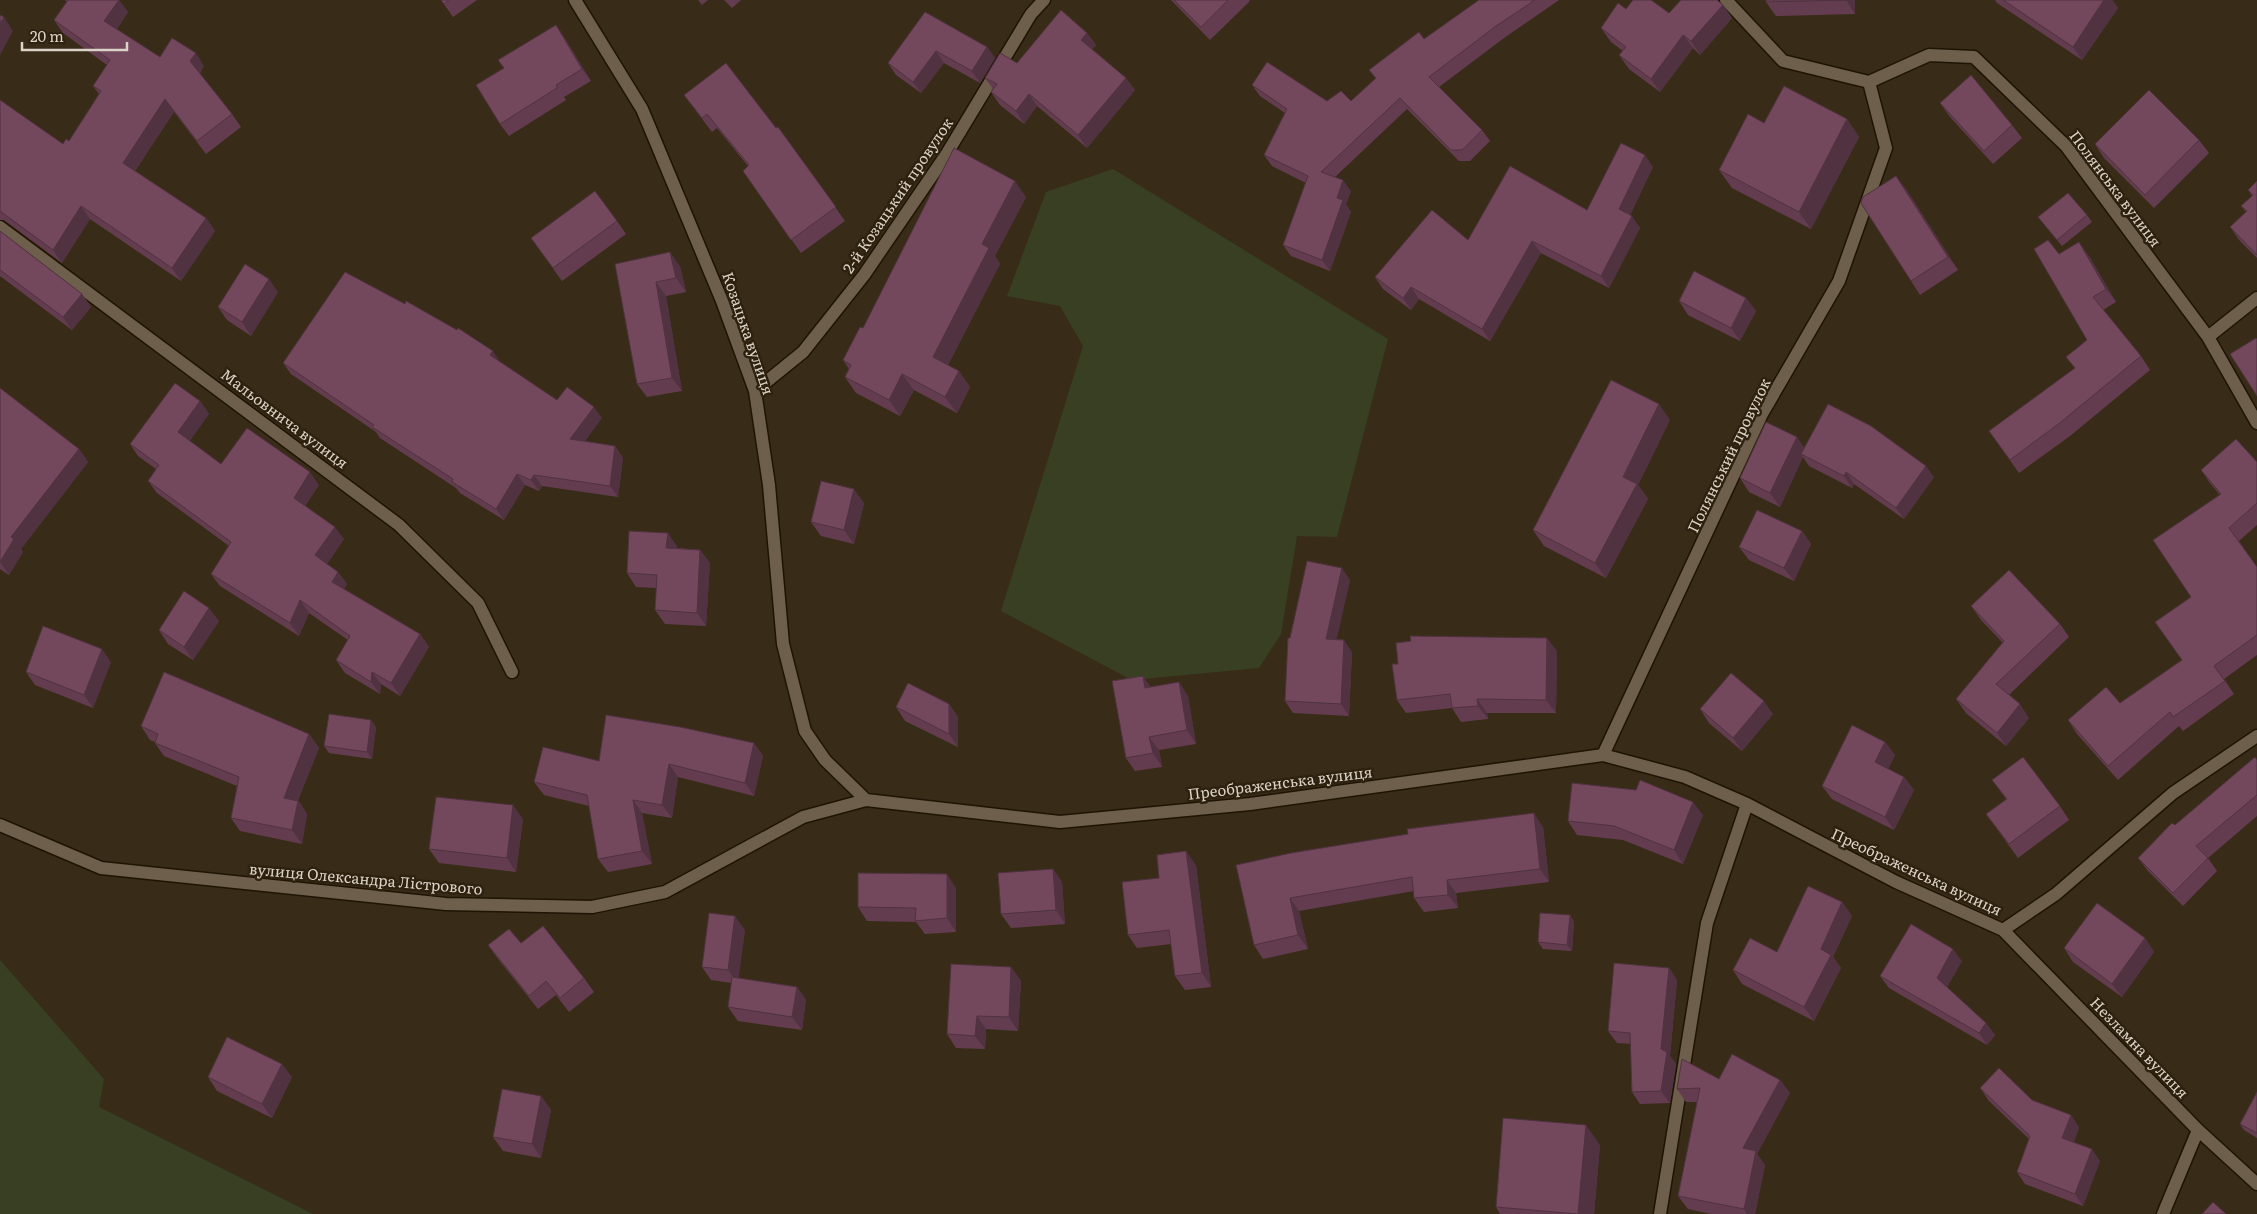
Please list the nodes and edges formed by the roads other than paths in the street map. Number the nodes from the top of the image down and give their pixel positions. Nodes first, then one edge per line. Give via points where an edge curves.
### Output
1 (575, 0) edge
2 (1044, 0) edge
3 (1726, 0) edge
4 (1869, 82) junction
5 (0, 227) edge
6 (2257, 298) edge
7 (2208, 337) junction
8 (755, 391) junction
9 (2257, 423) edge
10 (512, 672) dead end
11 (2257, 736) edge
12 (1603, 755) junction
13 (866, 800) junction
14 (1747, 804) junction
15 (0, 825) edge
16 (2003, 930) junction
17 (2198, 1130) junction
18 (2257, 1184) edge
19 (1660, 1214) edge
20 (2163, 1214) edge

1 - 8 street, Козацька вулиця via 642,109 722,301
2 - 8 street, 2-й Козацький провулок via 1031,14 946,156 864,275 803,352
3 - 4 street via 1783,61
4 - 7 street, Полянська вулиця via 1929,55 1974,58 2066,146
4 - 12 street, Полянський провулок via 1886,148 1839,282 1762,414
5 - 10 street, Мальовнича вулиця via 399,525 478,603
6 - 7 street
7 - 9 street, Полянська вулиця
8 - 13 street, Козацька вулиця via 769,485 782,644 805,731 825,760
11 - 16 street, Преображенська вулиця via 2173,793 2056,894
12 - 13 street, Преображенська вулиця via 1250,804 1060,822
12 - 14 street, Преображенська вулиця via 1685,777
13 - 15 street, вулиця Олександра Лістрового via 803,817 664,892 592,907 446,904 100,868
14 - 16 street, Преображенська вулиця via 1896,882
14 - 19 street via 1706,923
16 - 17 street, Незламна вулиця
17 - 18 street, Незламна вулиця
17 - 20 street

